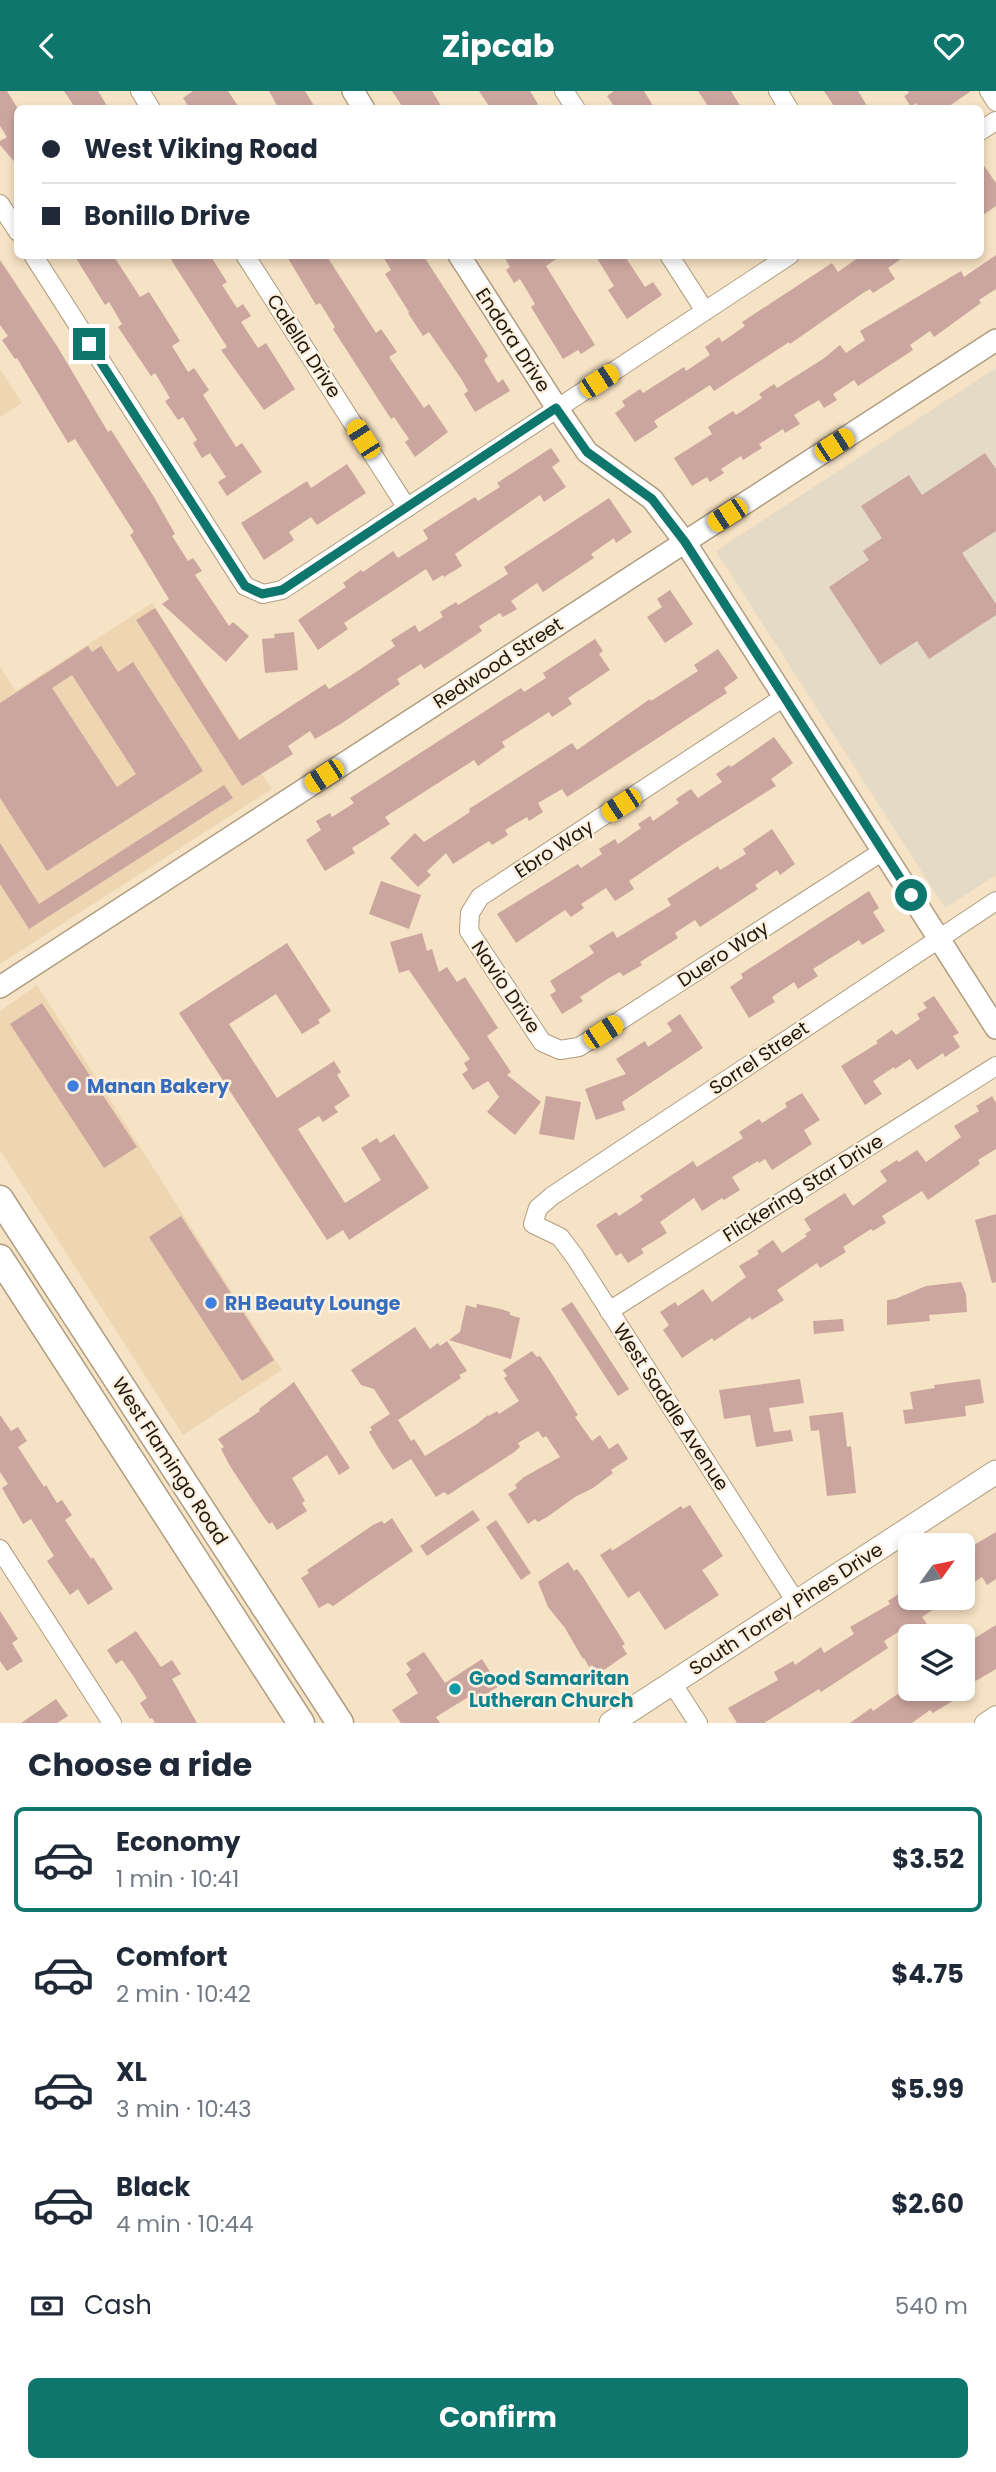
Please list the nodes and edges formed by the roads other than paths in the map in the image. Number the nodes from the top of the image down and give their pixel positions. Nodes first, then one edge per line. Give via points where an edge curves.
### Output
1 (989, 91) edge
2 (996, 102) edge
3 (0, 204) edge
4 (14, 226) edge
5 (36, 259) edge
6 (248, 259) edge
7 (461, 259) edge
8 (672, 259) edge
9 (784, 259) edge
10 (705, 311) junction
11 (996, 340) edge
12 (556, 408) junction
13 (407, 508) junction
14 (685, 542) junction
15 (784, 698) junction
16 (883, 851) junction
17 (996, 901) edge
18 (470, 913) joint
19 (938, 938) junction
20 (0, 987) edge
21 (996, 1028) edge
22 (560, 1051) joint
23 (996, 1066) edge
24 (0, 1199) edge
25 (533, 1224) joint
26 (0, 1258) edge
27 (609, 1311) junction
28 (100, 1413) junction
29 (159, 1443) junction
30 (139, 1472) junction
31 (996, 1472) edge
32 (0, 1549) edge
33 (246, 1579) junction
34 (796, 1602) junction
35 (672, 1683) junction
36 (996, 1716) edge
37 (112, 1723) edge
38 (301, 1723) edge
39 (340, 1723) edge
40 (611, 1723) edge
41 (698, 1723) edge
42 (984, 1723) edge

1 - 2 street
3 - 4 street
5 - 13 street via 245,586 262,594 282,590
6 - 13 street, Calella Drive
7 - 12 street, Endora Drive
8 - 10 street
9 - 10 street
10 - 12 street
11 - 14 street, Redwood Street
12 - 13 street
12 - 14 street, Endora Drive via 587,452 652,499
14 - 15 street, Endora Drive
14 - 20 street, Redwood Street
15 - 16 street, Endora Drive
15 - 18 street, Ebro Way via 480,897
16 - 19 street, Endora Drive
16 - 22 street, Duero Way via 579,1047
17 - 19 street, Sorrel Street
18 - 22 street, Navio Drive via 468,931 542,1042
19 - 21 street, Endora Drive
19 - 25 street, Sorrel Street via 552,1196 538,1208
23 - 27 street, Flickering Star Drive
24 - 29 main road, West Flamingo Road
25 - 27 street, West Saddle Avenue via 560,1237
26 - 28 main road, West Flamingo Road
27 - 34 street, West Saddle Avenue
28 - 29 main road via 125,1421 144,1443
28 - 30 main road, West Flamingo Road
29 - 33 main road, West Flamingo Road
30 - 33 main road via 153,1469 161,1475 203,1540
30 - 38 main road, West Flamingo Road
31 - 34 main road, South Torrey Pines Drive
32 - 37 street
33 - 39 main road, West Flamingo Road
34 - 35 main road, South Torrey Pines Drive
35 - 40 main road, South Torrey Pines Drive
35 - 41 street
36 - 42 street

